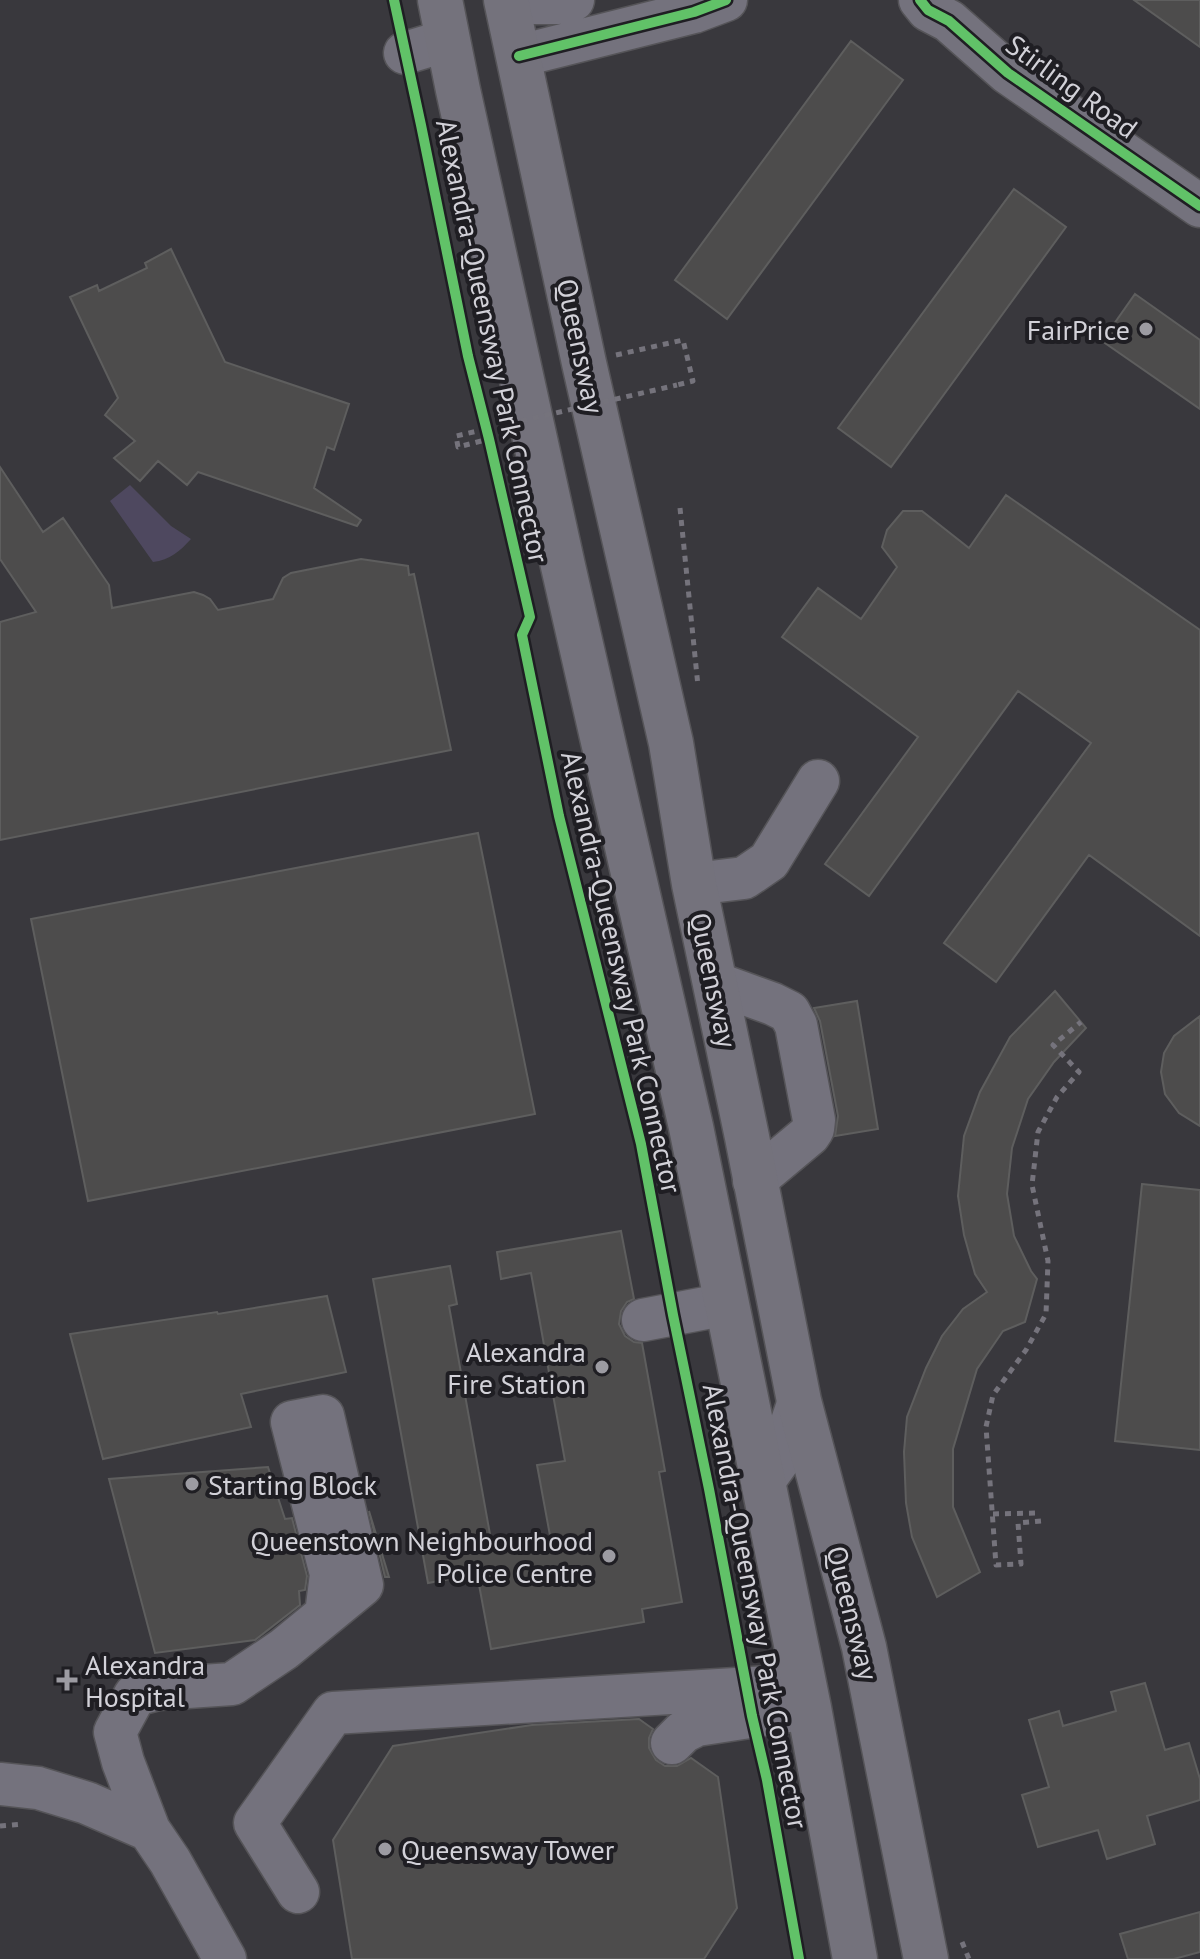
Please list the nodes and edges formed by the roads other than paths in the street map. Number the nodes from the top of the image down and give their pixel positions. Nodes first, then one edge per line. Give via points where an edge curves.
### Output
1 (573, 0) edge
2 (726, 0) edge
3 (507, 1) edge
4 (938, 7) edge
5 (444, 20) edge
6 (405, 53) dead end
7 (519, 56) junction
8 (549, 199) junction
9 (1200, 206) edge
10 (486, 217) junction
11 (563, 264) junction
12 (500, 281) junction
13 (818, 781) dead end
14 (694, 884) junction
15 (715, 983) junction
16 (754, 1181) junction
17 (727, 1304) junction
18 (643, 1320) dead end
19 (799, 1401) junction
20 (763, 1482) junction
21 (326, 1614) dead end
22 (806, 1697) junction
23 (672, 1743) dead end
24 (123, 1762) junction
25 (0, 1784) edge
26 (87, 1803) junction
27 (149, 1830) junction
28 (298, 1892) dead end
29 (849, 1948) edge
30 (929, 1948) edge
31 (225, 1959) edge

1 - 3 street
2 - 7 street
3 - 7 main road, Queensway
4 - 9 street, Stirling Road via 1008,73
5 - 6 street
5 - 10 main road, Queensway
7 - 8 main road, Queensway
8 - 10 main road via 523,225 508,227
8 - 11 main road, Queensway
10 - 12 main road, Queensway
11 - 12 main road via 541,253 522,253
11 - 14 main road, Queensway via 671,743
12 - 17 main road, Queensway
13 - 14 street via 769,861 744,878
14 - 15 main road, Queensway
15 - 16 main road, Queensway
15 - 16 street via 789,1012 796,1025 813,1129
16 - 19 main road, Queensway
17 - 18 street
17 - 20 main road, Queensway
19 - 20 street via 779,1460
19 - 30 main road, Queensway via 864,1647
20 - 22 main road, Queensway
21 - 24 street via 232,1684 135,1695 115,1732
22 - 23 street via 697,1725
22 - 28 street via 333,1713 255,1823
22 - 29 main road, Queensway
24 - 26 street
24 - 27 street
25 - 26 street via 38,1788
26 - 27 street
27 - 31 street

